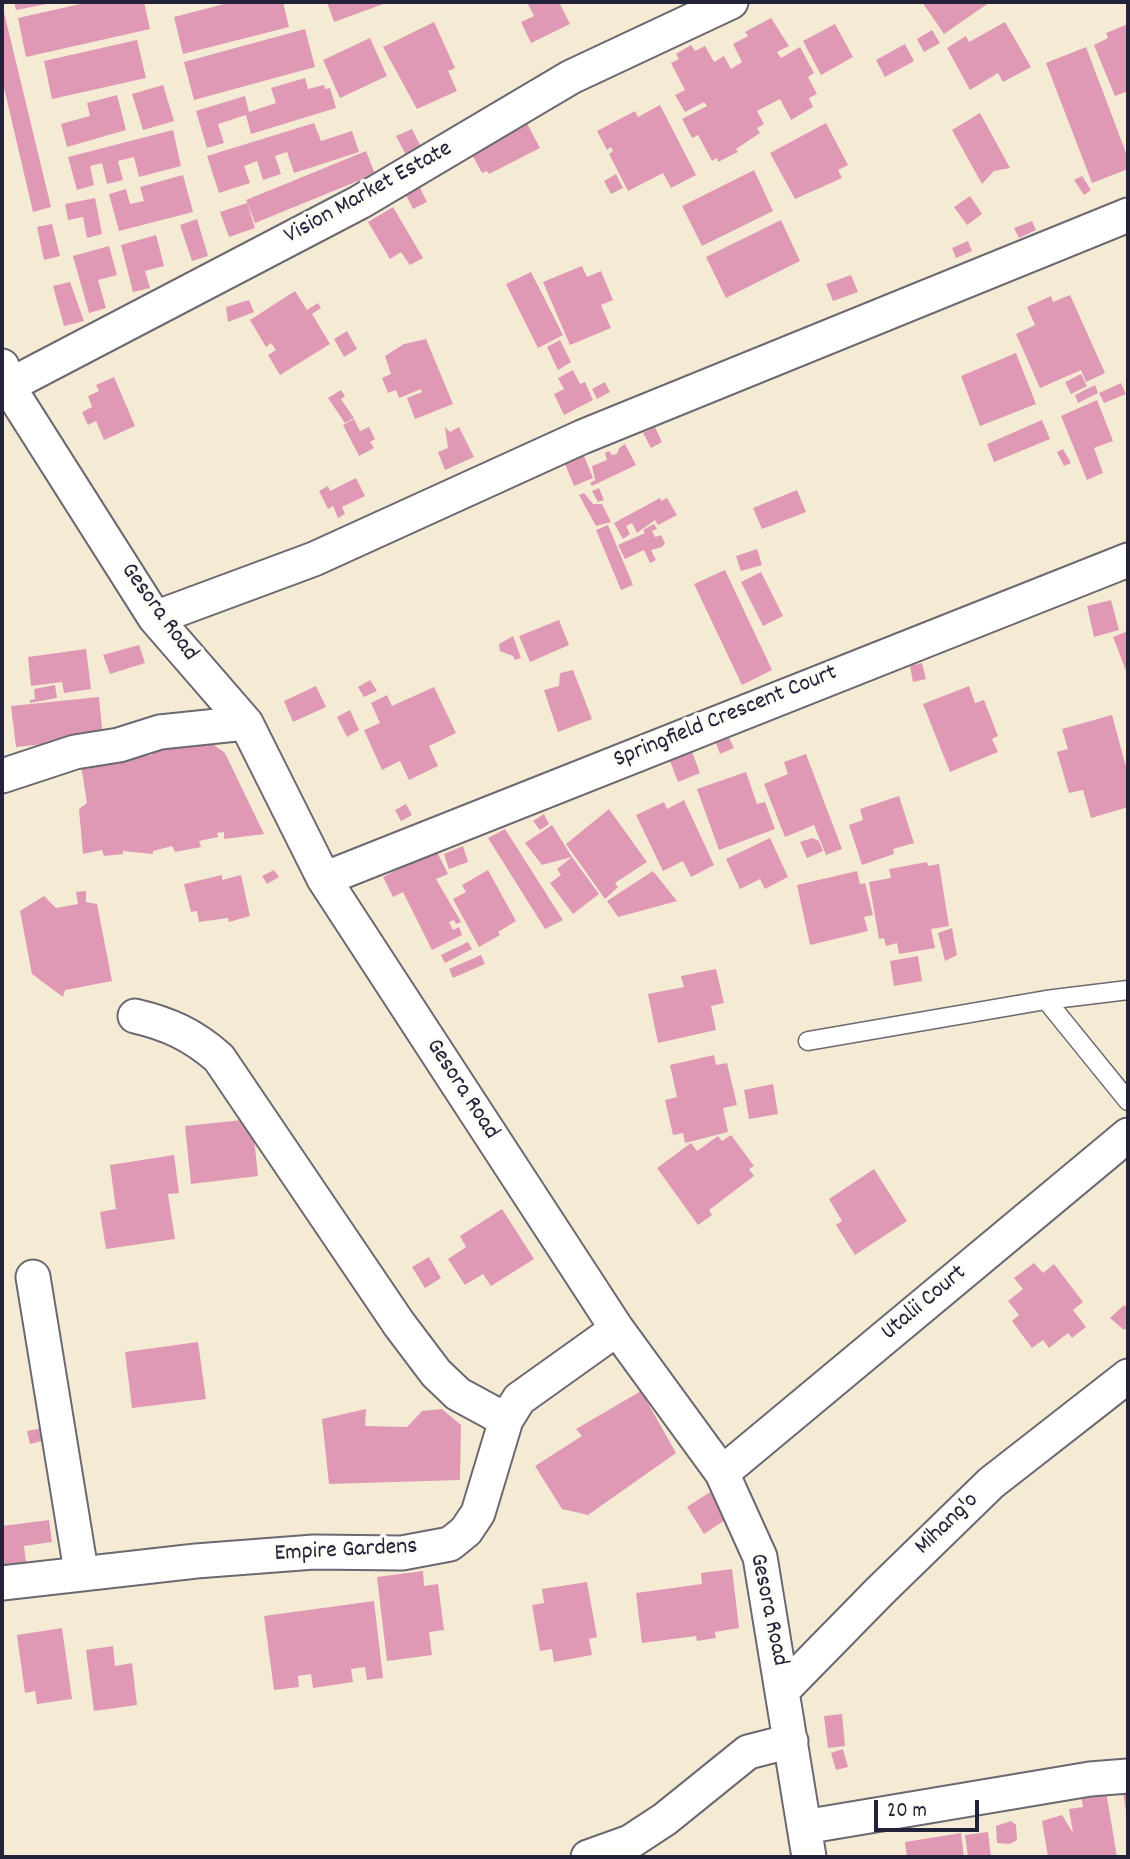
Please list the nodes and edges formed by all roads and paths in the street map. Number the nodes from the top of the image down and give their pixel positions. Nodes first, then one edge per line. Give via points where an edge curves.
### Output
1 (731, 2) edge
2 (1128, 215) edge
3 (5, 376) edge
4 (1128, 560) edge
5 (155, 618) junction
6 (246, 723) junction
7 (2, 776) edge
8 (324, 879) junction
9 (1128, 990) edge
10 (1046, 1000) junction
11 (135, 1016) dead end
12 (808, 1041) dead end
13 (1128, 1101) edge
14 (1128, 1136) edge
15 (33, 1277) dead end
16 (617, 1329) junction
17 (1128, 1376) edge
18 (506, 1420) junction
19 (722, 1473) junction
20 (81, 1572) junction
21 (2, 1583) edge
22 (783, 1690) junction
23 (791, 1741) junction
24 (1128, 1776) edge
25 (807, 1842) edge
26 (588, 1857) edge

1 - 3 street, Vision Market Estate via 571,77 360,202
2 - 5 street via 582,437 314,559
3 - 5 street, Gesora Road
4 - 8 street, Springfield Crescent Court
5 - 6 street, Gesora Road
6 - 7 street via 159,732
6 - 8 street, Gesora Road
8 - 16 street, Gesora Road
9 - 10 lane
10 - 12 lane
10 - 13 lane
11 - 18 street via 169,1024 196,1038 219,1058 436,1373 458,1394
14 - 19 street, Utalii Court
15 - 20 street
16 - 18 street, Empire Gardens via 519,1399
16 - 19 street, Gesora Road
17 - 22 street, Mihang'o via 992,1483
18 - 20 street, Empire Gardens via 478,1513 450,1544 402,1553 314,1552
19 - 22 street, Gesora Road via 760,1557
20 - 21 street, Empire Gardens
22 - 23 street, Gesora Road
23 - 25 street, Gesora Road
23 - 26 street via 748,1752 639,1837
24 - 25 street via 1090,1779

